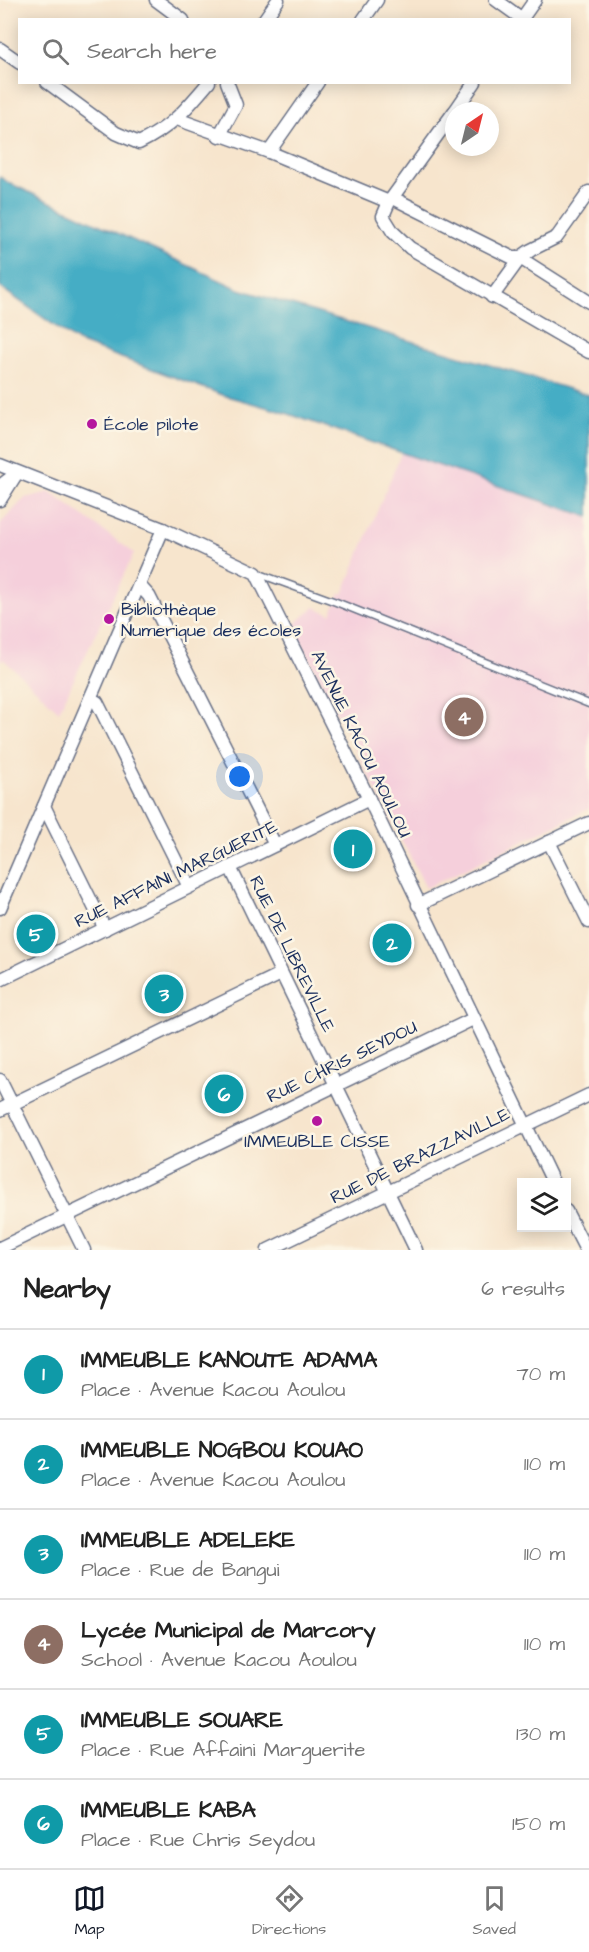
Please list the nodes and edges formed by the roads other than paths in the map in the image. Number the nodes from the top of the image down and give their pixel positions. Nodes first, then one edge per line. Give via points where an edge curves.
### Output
1 (156, 0) edge
2 (278, 0) edge
3 (377, 0) edge
4 (496, 0) edge
5 (535, 0) edge
6 (180, 18) edge
7 (265, 18) edge
8 (364, 18) edge
9 (520, 18) edge
10 (522, 18) edge
11 (0, 48) edge
12 (18, 62) edge
13 (49, 84) edge
14 (208, 84) edge
15 (229, 84) edge
16 (317, 84) edge
17 (474, 84) edge
18 (461, 102) edge
19 (177, 119) junction
20 (445, 125) edge
21 (219, 135) junction
22 (268, 152) junction
23 (589, 192) edge
24 (391, 200) junction
25 (520, 258) junction
26 (492, 297) junction
27 (589, 302) edge
28 (589, 352) edge
29 (0, 465) edge
30 (17, 473) junction
31 (0, 486) edge
32 (0, 500) edge
33 (163, 529) junction
34 (256, 573) junction
35 (139, 585) junction
36 (90, 699) junction
37 (589, 704) edge
38 (369, 799) junction
39 (44, 806) junction
40 (589, 823) edge
41 (549, 842) junction
42 (275, 845) junction
43 (230, 867) junction
44 (189, 887) junction
45 (418, 905) junction
46 (0, 908) edge
47 (589, 922) edge
48 (105, 929) junction
49 (281, 974) junction
50 (0, 980) edge
51 (473, 1019) junction
52 (0, 1080) edge
53 (336, 1085) junction
54 (589, 1095) edge
55 (6, 1107) edge
56 (525, 1126) junction
57 (551, 1178) edge
58 (388, 1192) junction
59 (67, 1215) junction
60 (571, 1218) edge
61 (0, 1248) edge
62 (84, 1250) edge
63 (268, 1250) edge
64 (416, 1250) edge
65 (586, 1250) edge

1 - 6 street
2 - 7 street
3 - 8 street
4 - 9 street
5 - 10 street
11 - 12 street
13 - 19 street via 116,134 139,143
14 - 19 street
15 - 21 street via 236,105
16 - 22 street
17 - 18 street
19 - 21 street
20 - 24 street
21 - 22 street
22 - 24 street
23 - 25 street via 557,237
24 - 25 street
24 - 26 street via 383,216 393,232 410,248
25 - 26 street
25 - 27 street
26 - 28 street
29 - 30 street
30 - 31 street
30 - 32 street
30 - 33 street
33 - 34 street
33 - 35 street
34 - 37 lane
34 - 38 street, AVENUE KACOU AOULOU
35 - 36 street
35 - 42 street
36 - 39 street
36 - 44 street via 97,702
38 - 42 street, RUE AFFAINI MARGUERITE
38 - 45 street, AVENUE KACOU AOULOU
39 - 46 street
39 - 48 street
40 - 41 street
41 - 45 street
41 - 47 street
42 - 43 street, RUE AFFAINI MARGUERITE
43 - 44 street, RUE AFFAINI MARGUERITE
43 - 49 street, RUE DE LIBREVILLE
44 - 48 street, RUE AFFAINI MARGUERITE
45 - 51 street, AVENUE KACOU AOULOU
48 - 50 street, RUE AFFAINI MARGUERITE
49 - 53 street, RUE DE LIBREVILLE
49 - 55 street
51 - 53 street, RUE CHRIS SEYDOU
51 - 56 street, AVENUE KACOU AOULOU
52 - 55 street
53 - 58 street, RUE DE LIBREVILLE
53 - 59 street, RUE CHRIS SEYDOU
54 - 56 street, RUE DE BRAZZAVILLE
55 - 59 street
56 - 57 street, AVENUE KACOU AOULOU
56 - 58 street, RUE DE BRAZZAVILLE
58 - 63 street, RUE DE BRAZZAVILLE
58 - 64 street, RUE DE LIBREVILLE
59 - 61 street, RUE CHRIS SEYDOU
59 - 62 street
60 - 65 street

